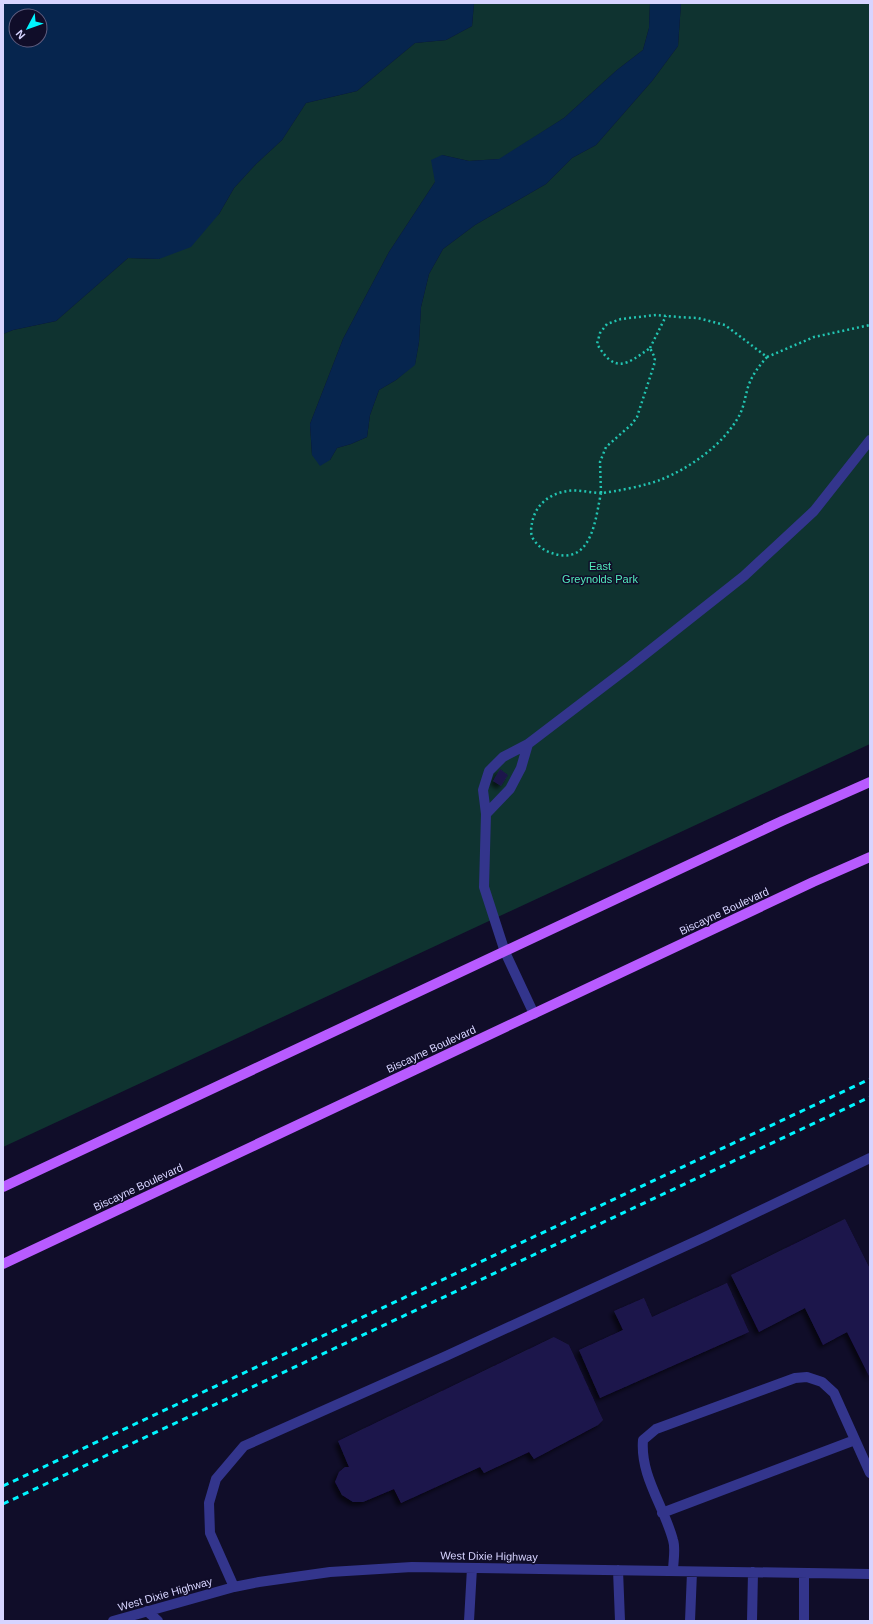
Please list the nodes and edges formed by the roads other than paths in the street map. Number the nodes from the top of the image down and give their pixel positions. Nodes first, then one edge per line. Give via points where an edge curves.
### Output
1 (870, 440) edge
2 (528, 744) junction
3 (870, 782) edge
4 (486, 814) junction
5 (870, 857) edge
6 (505, 952) junction
7 (534, 1014) junction
8 (870, 1158) edge
9 (3, 1187) edge
10 (3, 1264) edge
11 (855, 1440) junction
12 (870, 1473) edge
13 (662, 1513) junction
14 (472, 1568) junction
15 (618, 1570) junction
16 (673, 1571) junction
17 (692, 1572) junction
18 (753, 1572) junction
19 (804, 1574) junction
20 (870, 1574) edge
21 (234, 1587) junction
22 (148, 1611) junction
23 (113, 1621) edge
24 (158, 1621) edge
25 (469, 1621) edge
26 (620, 1621) edge
27 (690, 1621) edge
28 (752, 1621) edge
29 (804, 1621) edge

1 - 2 street via 814,511 744,576
2 - 4 street via 521,768 510,790
2 - 4 street via 503,757 489,771 483,790
3 - 6 main road
4 - 6 street via 484,887
5 - 7 main road, Biscayne Boulevard
6 - 7 street
6 - 9 main road
7 - 10 main road, Biscayne Boulevard
8 - 21 street via 461,1349 244,1446 216,1480 209,1503 210,1533
11 - 12 street
11 - 13 street
11 - 13 street via 834,1393 822,1382 806,1377 795,1378 656,1428 643,1440 642,1453
13 - 16 street via 674,1541
14 - 15 street, West Dixie Highway
14 - 21 street, West Dixie Highway via 412,1567 330,1572
14 - 25 street
15 - 16 street, West Dixie Highway
15 - 26 street
16 - 17 street, West Dixie Highway
17 - 18 street, West Dixie Highway
17 - 27 street
18 - 19 street, West Dixie Highway
18 - 28 street
19 - 20 street, West Dixie Highway
19 - 29 street
21 - 22 street, West Dixie Highway
22 - 23 street, West Dixie Highway
22 - 24 street

